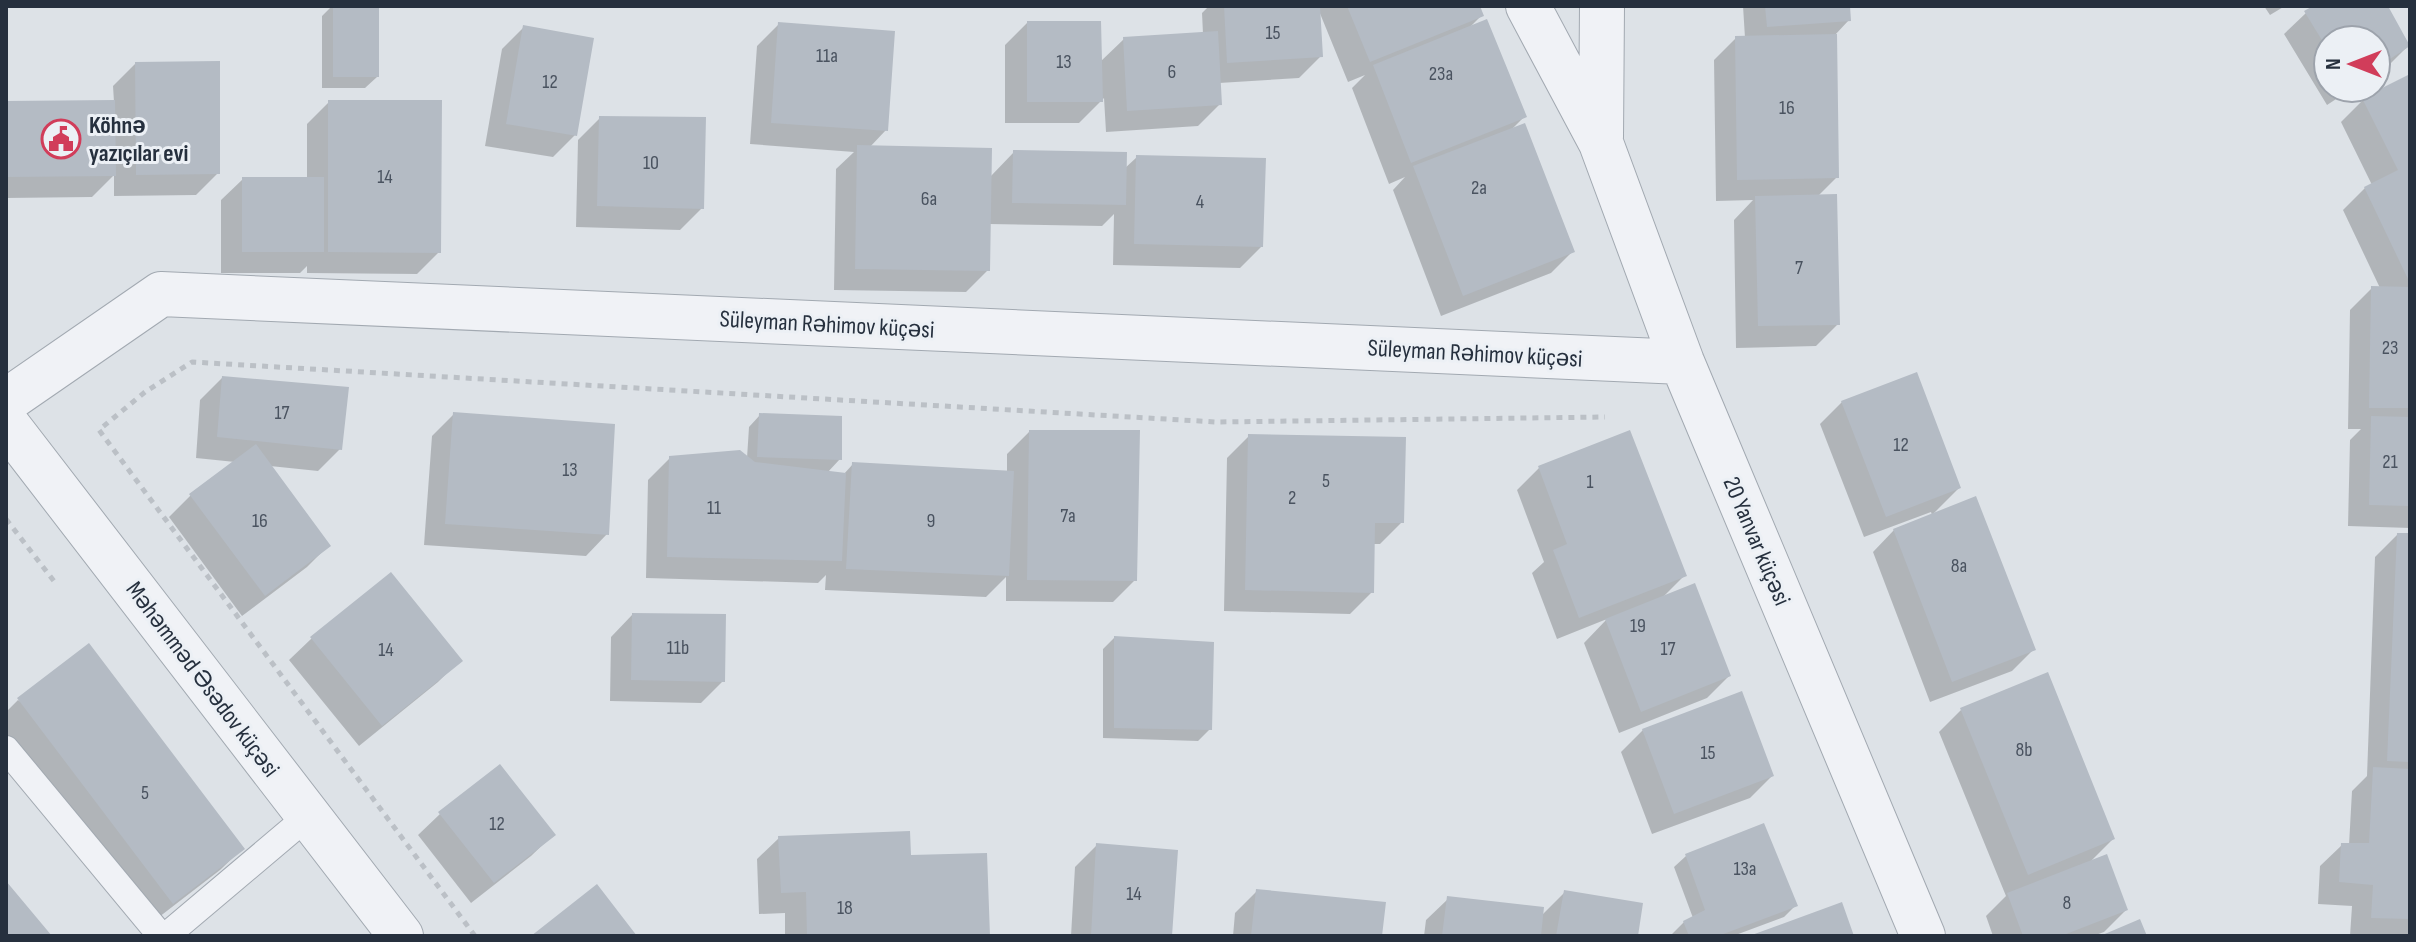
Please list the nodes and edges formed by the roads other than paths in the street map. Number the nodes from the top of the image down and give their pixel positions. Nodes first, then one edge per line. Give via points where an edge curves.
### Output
1 (1528, 6) edge
2 (1602, 6) edge
3 (1601, 143) junction
4 (1682, 362) junction
5 (6, 401) edge
6 (6, 423) edge
7 (6, 749) edge
8 (308, 816) junction
9 (163, 936) edge
10 (401, 936) edge
11 (1923, 936) edge

1 - 3 street, 20 Yanvar küçəsi
2 - 3 street, 20 Yanvar küçəsi
3 - 4 street, 20 Yanvar küçəsi
4 - 5 street, Süleyman Rəhimov küçəsi via 161,294
4 - 11 street, 20 Yanvar küçəsi
6 - 8 street, Məhəmməd Əsədov küçəsi
7 - 9 lane
8 - 9 lane
8 - 10 street, Məhəmməd Əsədov küçəsi

